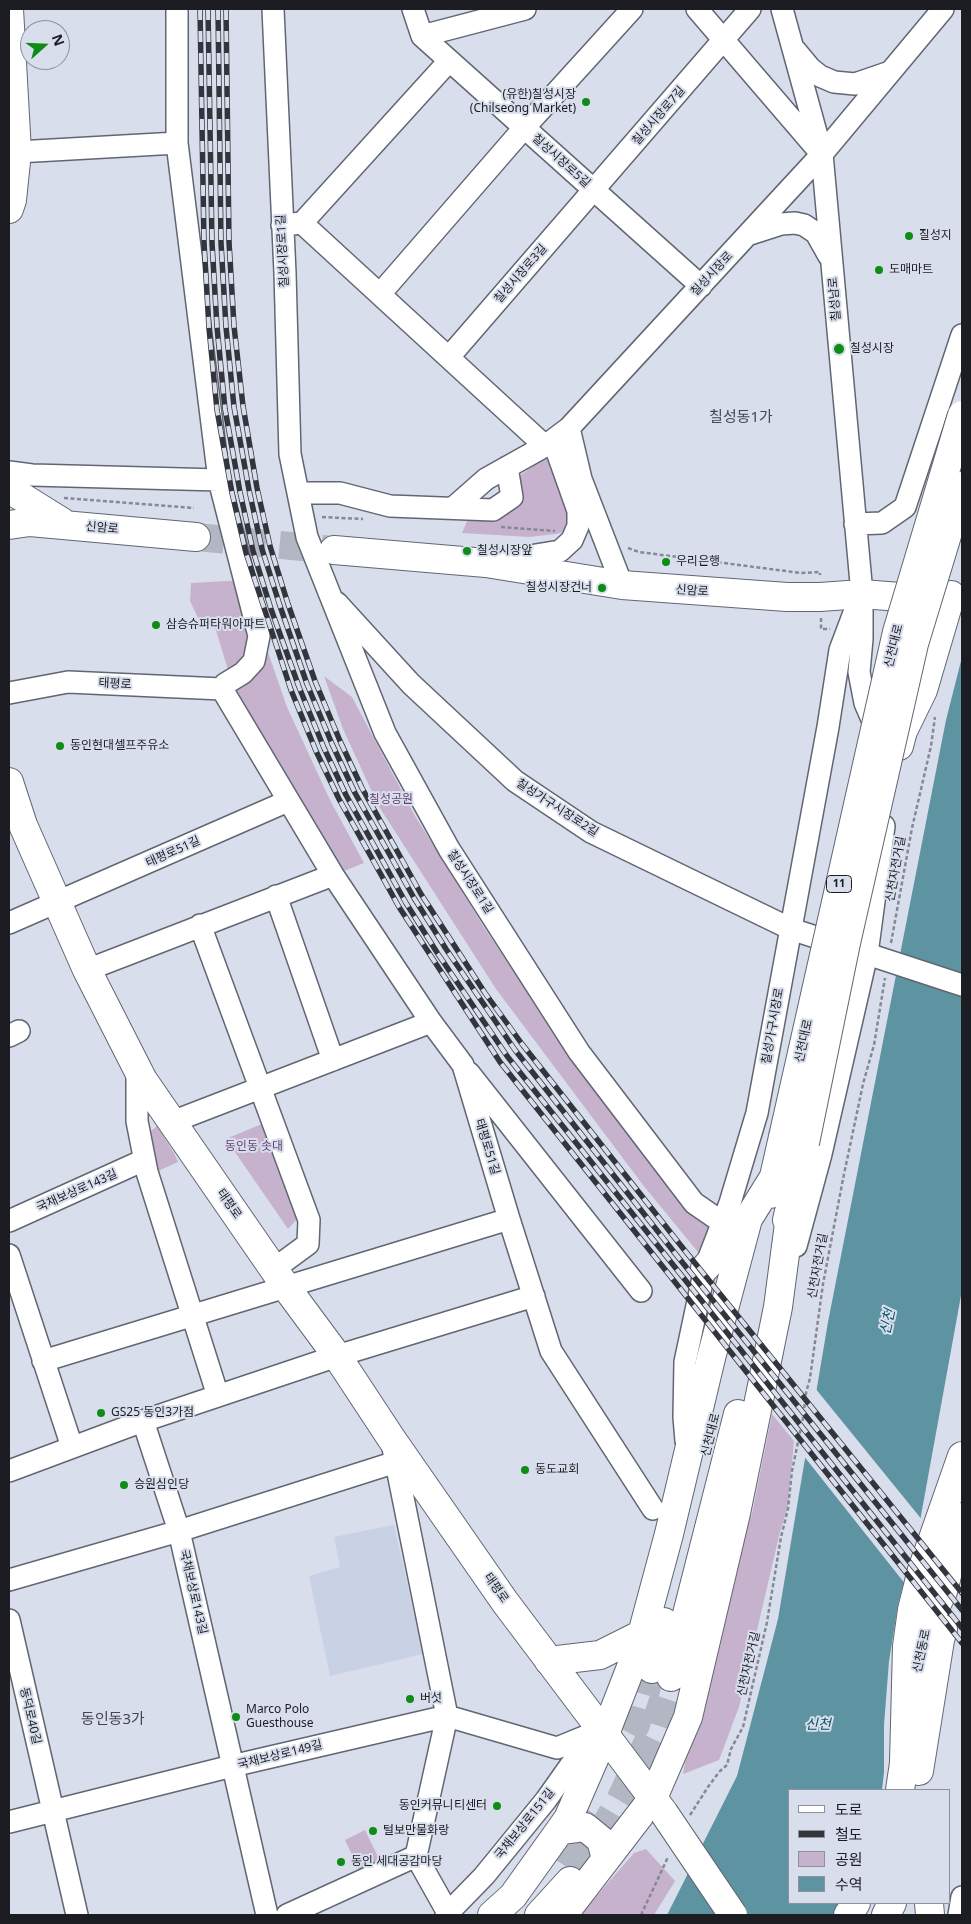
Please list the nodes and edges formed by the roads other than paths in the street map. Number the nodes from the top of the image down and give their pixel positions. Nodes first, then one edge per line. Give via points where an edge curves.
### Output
1 (9, 9) edge
2 (177, 9) edge
3 (273, 9) edge
4 (413, 9) edge
5 (525, 9) edge
6 (632, 9) edge
7 (697, 9) edge
8 (750, 9) edge
9 (782, 9) edge
10 (942, 9) edge
11 (422, 36) junction
12 (724, 41) junction
13 (792, 46) junction
14 (449, 62) junction
15 (890, 72) junction
16 (524, 128) junction
17 (177, 143) junction
18 (14, 145) edge
19 (822, 154) junction
20 (594, 191) junction
21 (9, 209) edge
22 (292, 224) junction
23 (748, 235) junction
24 (831, 260) junction
25 (700, 286) junction
26 (380, 294) junction
27 (962, 334) edge
28 (448, 357) junction
29 (962, 415) edge
30 (569, 428) junction
31 (545, 446) junction
32 (507, 467) junction
33 (9, 472) edge
34 (220, 480) junction
35 (962, 486) edge
36 (9, 489) edge
37 (298, 493) junction
38 (453, 508) junction
39 (854, 524) junction
40 (9, 525) edge
41 (67, 525) junction
42 (196, 537) tunnel mouth
43 (334, 550) tunnel mouth
44 (486, 563) junction
45 (622, 586) junction
46 (329, 594) junction
47 (862, 594) junction
48 (957, 595) edge
49 (222, 689) junction
50 (9, 693) edge
51 (890, 779) junction
52 (9, 782) edge
53 (288, 802) junction
54 (333, 875) junction
55 (276, 896) junction
56 (58, 902) junction
57 (9, 923) edge
58 (200, 925) junction
59 (791, 929) junction
60 (867, 954) junction
61 (87, 970) junction
62 (962, 985) edge
63 (431, 1022) junction
64 (333, 1060) junction
65 (463, 1065) junction
66 (137, 1069) junction
67 (262, 1088) junction
68 (172, 1122) junction
69 (794, 1140) junction
70 (144, 1160) junction
71 (774, 1177) junction
72 (792, 1201) junction
73 (509, 1219) junction
74 (9, 1221) edge
75 (736, 1221) junction
76 (9, 1255) edge
77 (705, 1268) joint
78 (280, 1278) junction
79 (641, 1291) dead end
80 (534, 1296) junction
81 (192, 1315) junction
82 (772, 1332) junction
83 (338, 1356) junction
84 (43, 1361) junction
85 (218, 1396) junction
86 (143, 1421) junction
87 (72, 1447) junction
88 (393, 1450) junction
89 (962, 1456) edge
90 (688, 1457) junction
91 (9, 1470) edge
92 (653, 1509) dead end
93 (962, 1517) edge
94 (179, 1531) junction
95 (962, 1569) edge
96 (9, 1580) edge
97 (9, 1620) edge
98 (549, 1661) junction
99 (659, 1662) junction
100 (447, 1716) junction
101 (603, 1732) junction
102 (923, 1742) junction
103 (904, 1762) junction
104 (232, 1766) junction
105 (900, 1789) edge
106 (917, 1789) edge
107 (928, 1789) edge
108 (669, 1809) junction
109 (52, 1811) junction
110 (9, 1822) edge
111 (561, 1830) junction
112 (416, 1856) junction
113 (606, 1860) junction
114 (962, 1897) edge
115 (855, 1904) edge
116 (447, 1914) edge
117 (77, 1915) edge
118 (266, 1915) edge
119 (287, 1915) edge
120 (492, 1915) edge
121 (512, 1915) edge
122 (539, 1915) edge
123 (563, 1915) edge
124 (733, 1915) edge
125 (848, 1915) edge
126 (959, 1915) edge

1 - 18 main road
2 - 17 street
3 - 22 street, 칠성시장로1길
4 - 11 street, 칠성시장로5길
5 - 11 street
6 - 16 street
7 - 12 street
8 - 12 street, 칠성시장로7길
9 - 13 street, 칠성남로
10 - 15 street, 칠성시장로
11 - 14 street, 칠성시장로5길
12 - 19 street
12 - 20 street, 칠성시장로7길
13 - 15 street via 810,68 834,82 855,84
13 - 19 street, 칠성남로
14 - 16 street, 칠성시장로5길
14 - 22 street
15 - 19 street, 칠성시장로
16 - 20 street, 칠성시장로5길
16 - 26 street
17 - 18 street
17 - 34 street
18 - 21 main road
19 - 23 street, 칠성시장로
19 - 24 street, 칠성남로
20 - 25 street, 칠성시장로5길
20 - 28 street, 칠성시장로3길
22 - 26 street
22 - 37 street, 칠성시장로1길 via 290,454
23 - 24 street via 781,224 804,225 816,233
23 - 25 street, 칠성시장로
24 - 39 street, 칠성남로
25 - 30 street, 칠성시장로
26 - 28 street
27 - 39 street via 905,508 882,523
28 - 31 street
29 - 69 main road, 신천대로 / 11, bridge via 897,632
30 - 31 street, 칠성시장로
30 - 44 street, 신암로 via 556,449 578,510 578,526 572,540 560,551
30 - 45 street via 581,479
31 - 32 street, 칠성시장로
32 - 38 street, 칠성시장로 via 486,479
32 - 38 street via 512,497 493,510
33 - 34 street
34 - 49 street via 259,636 254,661
35 - 69 main road, 신천대로 / 11, bridge via 914,644 846,943
36 - 41 main road
37 - 38 street via 340,493 390,506
37 - 46 street, 칠성시장로1길 via 307,538
39 - 47 street, 칠성남로
40 - 41 main road, 신암로 via 30,522
41 - 42 main road, 신암로
43 - 44 main road, 신암로
44 - 45 main road, 신암로
45 - 47 main road, 신암로 via 787,597
46 - 59 street, 칠성가구시장로2길 via 411,684 515,781 591,832
46 - 75 street, 칠성시장로1길 via 385,733 449,849 580,1052 694,1203
47 - 48 main road, 신암로, bridge via 900,597
47 - 51 street, 칠성남로 via 859,672 865,703 882,742
47 - 59 street, 칠성가구시장로 via 840,650
48 - 51 main road via 923,690 903,731
49 - 50 street, 태평로 via 68,682
49 - 53 street, 태평로51길
51 - 60 street, 칠성남로
52 - 56 main road, 태평로 via 23,825
53 - 54 street, 태평로51길
53 - 56 street, 태평로51길
54 - 55 street
54 - 63 street, 태평로51길
55 - 58 street
55 - 64 street
56 - 57 street, 태평로51길
56 - 61 main road, 태평로
58 - 61 street
58 - 67 street
59 - 60 street, 칠성가구시장로2길
59 - 75 street, 칠성가구시장로
60 - 62 street, 칠성가구시장로2길
60 - 82 street, 칠성남로 via 821,1154
61 - 66 main road, 태평로
63 - 64 street
63 - 65 street, 태평로51길
64 - 67 street
65 - 73 street, 태평로51길
65 - 79 street
66 - 68 main road, 태평로
66 - 70 street via 137,1121
67 - 68 street
67 - 78 street via 309,1220 308,1244
68 - 78 main road, 태평로
69 - 71 main road, 신천대로
69 - 72 main road, 신천대로
70 - 74 street, 국채보상로143길
70 - 81 street
71 - 75 main road
71 - 99 main road, 신천대로
72 - 82 main road
72 - 99 main road, 신천대로 via 775,1273
73 - 78 street
73 - 80 street, 태평로51길
75 - 77 main road
75 - 90 main road via 711,1358
76 - 84 street
77 - 90 street via 685,1362 684,1417
78 - 81 street
78 - 83 main road, 태평로
80 - 83 street
80 - 92 street, 태평로51길 via 551,1351
81 - 84 street
81 - 85 street
82 - 99 main road via 736,1513
83 - 85 street
83 - 88 main road, 태평로
84 - 87 street
85 - 86 street
86 - 87 street
86 - 94 street, 국채보상로143길
87 - 91 street
88 - 94 street
88 - 98 main road, 태평로
88 - 100 street
89 - 103 main road via 922,1570 912,1610 907,1646
90 - 99 main road via 669,1534
93 - 103 main road, 신천동로 via 943,1591 929,1621 919,1659
94 - 96 street
94 - 104 street, 국채보상로143길
95 - 102 main road, 신천동로 via 940,1640
97 - 109 street, 동덕로40길
98 - 99 main road via 600,1655
98 - 101 main road, 태평로
99 - 101 main road
99 - 108 main road via 688,1717
100 - 101 street, 국채보상로149길 via 557,1748
100 - 104 street, 국채보상로149길
100 - 112 street
101 - 108 main road, 태평로
101 - 111 main road
101 - 116 street, 국채보상로151길 via 575,1759 484,1876
102 - 106 main road, 신천동로
102 - 107 main road
103 - 105 main road, 신천동로
104 - 109 street
104 - 118 street, 국채보상로149길
108 - 113 main road
108 - 124 main road, 태평로, bridge
109 - 110 street
109 - 117 street, 동덕로40길
111 - 113 main road via 585,1827 602,1840
111 - 120 main road via 513,1896
112 - 116 street
112 - 119 street
113 - 123 main road
114 - 126 street
115 - 125 main road
121 - 122 main road via 568,1867

